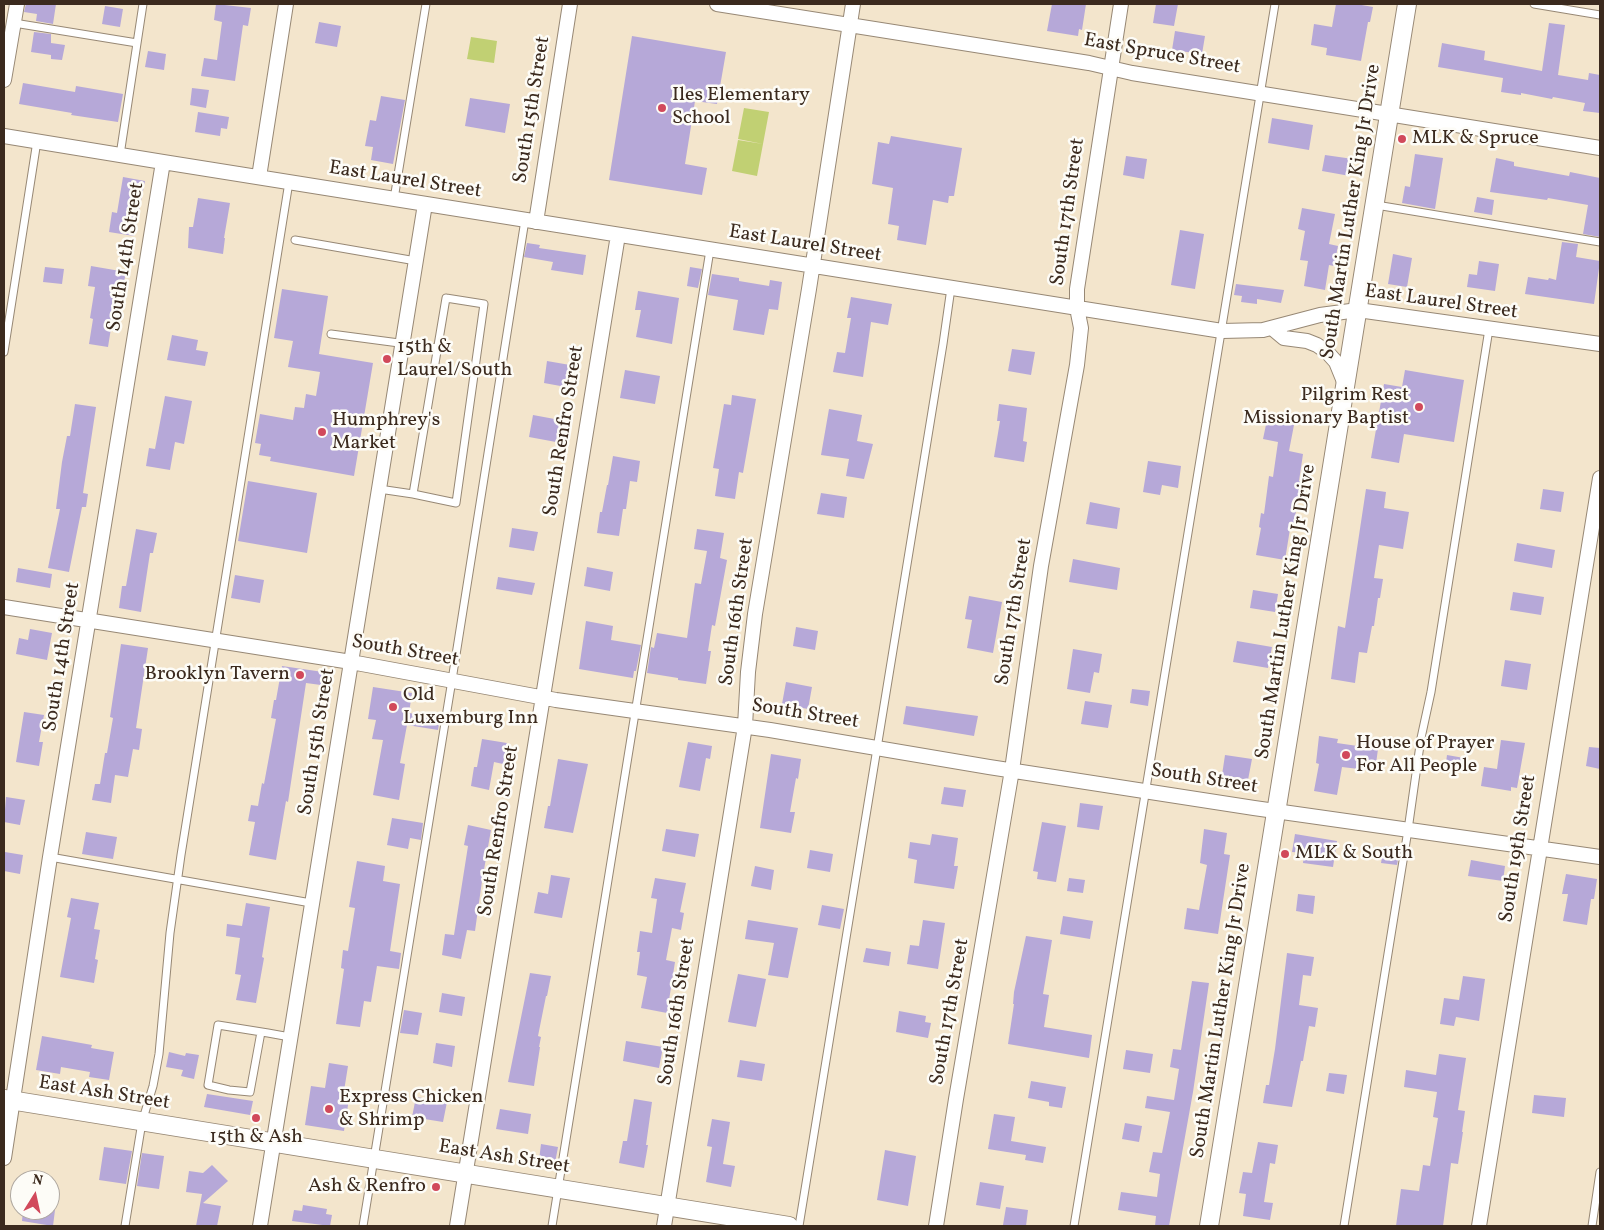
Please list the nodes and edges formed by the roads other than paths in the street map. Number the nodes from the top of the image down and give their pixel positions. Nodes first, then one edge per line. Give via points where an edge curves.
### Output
1 (17, 4) edge
2 (143, 4) edge
3 (286, 4) edge
4 (426, 4) edge
5 (570, 4) edge
6 (717, 4) edge
7 (853, 4) edge
8 (1121, 4) edge
9 (1275, 4) edge
10 (1407, 4) edge
11 (1534, 4) edge
12 (1600, 15) edge
13 (14, 23) junction
14 (850, 25) junction
15 (137, 43) junction
16 (1111, 68) junction
17 (4, 80) edge
18 (1261, 92) junction
19 (1390, 114) junction
20 (4, 136) edge
21 (37, 141) junction
22 (1600, 148) edge
23 (120, 155) junction
24 (163, 162) junction
25 (259, 177) junction
26 (289, 182) junction
27 (394, 199) junction
28 (425, 204) junction
29 (1375, 205) junction
30 (530, 221) junction
31 (618, 235) junction
32 (295, 240) dead end
33 (1600, 242) edge
34 (710, 250) junction
35 (416, 261) junction
36 (812, 266) junction
37 (951, 288) junction
38 (1077, 308) junction
39 (1358, 310) junction
40 (1272, 328) junction
41 (1488, 329) junction
42 (1222, 331) junction
43 (331, 334) dead end
44 (403, 344) junction
45 (1600, 344) edge
46 (437, 348) junction
47 (4, 352) edge
48 (1346, 384) junction
49 (1600, 478) edge
50 (379, 489) junction
51 (412, 494) junction
52 (4, 607) edge
53 (89, 621) junction
54 (216, 640) junction
55 (351, 662) junction
56 (452, 680) junction
57 (542, 697) junction
58 (635, 710) junction
59 (745, 726) junction
60 (878, 747) junction
61 (1012, 770) junction
62 (1147, 792) junction
63 (1276, 812) junction
64 (1408, 830) junction
65 (1540, 849) junction
66 (50, 857) junction
67 (1600, 857) edge
68 (178, 880) junction
69 (311, 903) junction
70 (261, 1032) junction
71 (290, 1037) junction
72 (8, 1100) edge
73 (142, 1122) junction
74 (274, 1142) junction
75 (4, 1158) edge
76 (374, 1159) junction
77 (1600, 1172) edge
78 (465, 1174) junction
79 (558, 1188) junction
80 (667, 1206) junction
81 (125, 1226) edge
82 (260, 1226) edge
83 (363, 1226) edge
84 (457, 1226) edge
85 (552, 1226) edge
86 (664, 1226) edge
87 (789, 1226) edge
88 (799, 1226) edge
89 (936, 1226) edge
90 (1074, 1226) edge
91 (1209, 1226) edge
92 (1344, 1226) edge
93 (1479, 1226) edge
94 (1592, 1226) edge

1 - 13 street
2 - 15 lane
3 - 25 street
4 - 27 lane
5 - 30 street, South 15th Street
6 - 14 street, East Spruce Street
7 - 14 street, South 16th Street
8 - 16 street, South 17th Street
9 - 18 lane
10 - 19 street, South Martin Luther King Jr Drive
11 - 12 lane
13 - 15 lane
13 - 17 street
14 - 16 street, East Spruce Street
14 - 36 street, South 16th Street
15 - 23 lane
16 - 18 street, East Spruce Street
16 - 38 street, South 17th Street via 1077,289
18 - 19 street, East Spruce Street
18 - 42 lane
19 - 22 street, East Spruce Street
19 - 29 street, South Martin Luther King Jr Drive
20 - 21 street, East Laurel Street
21 - 23 street, East Laurel Street
21 - 47 lane
23 - 24 street, East Laurel Street
24 - 25 street, East Laurel Street
24 - 53 street, South 14th Street
25 - 26 street, East Laurel Street
26 - 27 street, East Laurel Street
26 - 54 lane
27 - 28 street, East Laurel Street
28 - 30 street, East Laurel Street
28 - 35 street, South 15th Street
29 - 33 lane
29 - 39 street, South Martin Luther King Jr Drive
30 - 31 street, East Laurel Street
30 - 56 lane
31 - 34 street, East Laurel Street
31 - 57 street, South Renfro Street
32 - 35 lane
34 - 36 street, East Laurel Street
34 - 58 lane
35 - 44 street, South 15th Street
36 - 37 street, East Laurel Street
36 - 59 street, South 16th Street via 755,614
37 - 38 street, East Laurel Street
37 - 60 lane
38 - 42 street, East Laurel Street
38 - 61 street, South 17th Street via 1081,328 1077,365 1041,566
39 - 40 street, East Laurel Street via 1320,315
39 - 41 street, East Laurel Street
39 - 48 street, South Martin Luther King Jr Drive
40 - 42 street, East Laurel Street
40 - 48 street via 1284,338 1307,341 1328,352
41 - 45 street, East Laurel Street
41 - 64 lane
42 - 62 lane
43 - 44 lane
44 - 46 lane
44 - 50 street, South 15th Street
46 - 51 lane
46 - 51 lane via 446,298 484,304 456,503
48 - 63 street, South Martin Luther King Jr Drive
49 - 65 street, South 19th Street
50 - 51 lane
50 - 55 street, South 15th Street
52 - 53 street, South Street
53 - 54 street, South Street
53 - 66 street, South 14th Street
54 - 55 street, South Street
54 - 68 lane
55 - 56 street, South Street
55 - 69 street, South 15th Street
56 - 57 street, South Street
56 - 76 lane
57 - 58 street, South Street
57 - 78 street, South Renfro Street
58 - 59 street, South Street
58 - 79 lane
59 - 60 street, South Street
59 - 80 street, South 16th Street
60 - 61 street, South Street
60 - 88 lane
61 - 62 street, South Street
61 - 89 street, South 17th Street
62 - 63 street, South Street
62 - 90 lane
63 - 64 street, South Street
63 - 91 street, South Martin Luther King Jr Drive
64 - 65 street, South Street
64 - 92 lane
65 - 67 street, South Street
65 - 93 street, South 19th Street
66 - 68 lane
66 - 72 street, South 14th Street
68 - 69 lane
68 - 73 lane via 159,1054
69 - 71 street, South 15th Street
70 - 70 lane via 250,1092 208,1085 218,1025
70 - 71 lane
71 - 74 street, South 15th Street
72 - 73 street, East Ash Street
72 - 75 street, South 14th Street
73 - 74 street, East Ash Street
73 - 81 lane
74 - 76 street, East Ash Street
74 - 82 street, South 15th Street
76 - 78 street, East Ash Street
76 - 83 lane
77 - 94 lane
78 - 79 street, East Ash Street
78 - 84 street, South Renfro Street
79 - 80 street, East Ash Street
79 - 85 lane
80 - 86 street, South 16th Street
80 - 87 street, East Ash Street

